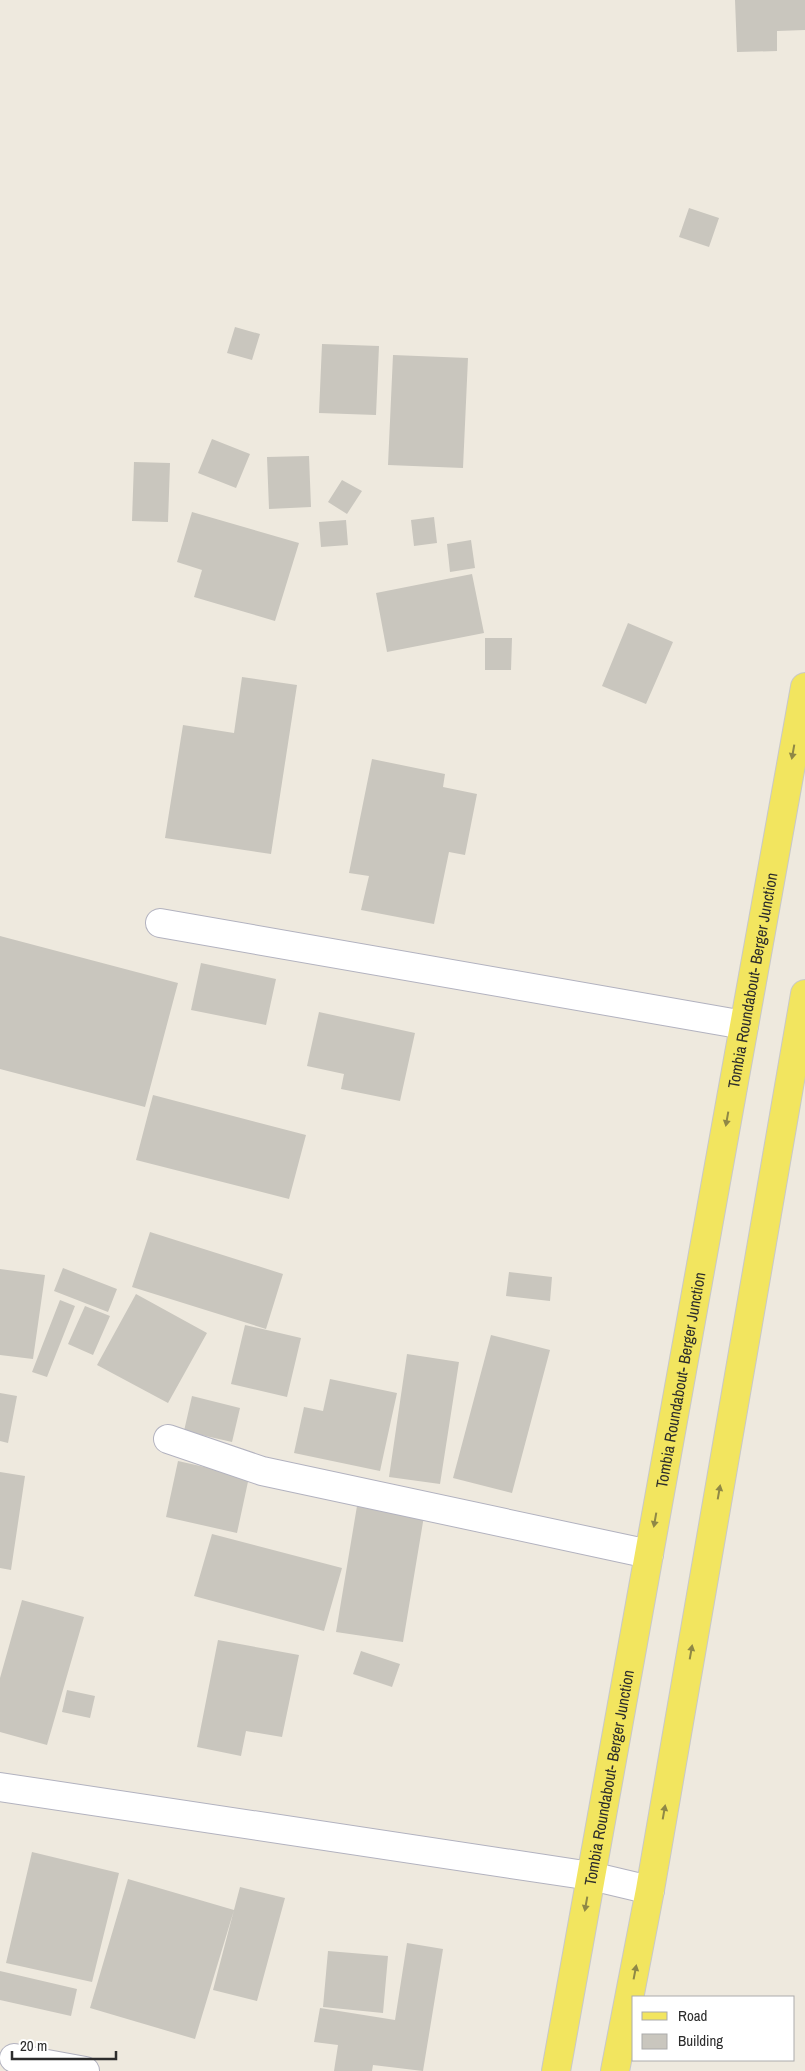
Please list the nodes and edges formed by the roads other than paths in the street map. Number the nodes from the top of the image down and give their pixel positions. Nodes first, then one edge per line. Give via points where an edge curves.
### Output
1 (805, 687) edge
2 (160, 922) dead end
3 (805, 994) edge
4 (744, 1025) junction
5 (168, 1439) dead end
6 (649, 1554) junction
7 (0, 1787) edge
8 (591, 1876) junction
9 (650, 1890) junction
10 (14, 2058) dead end
11 (85, 2071) edge
12 (556, 2071) edge
13 (615, 2071) edge

1 -> 4 main road, Tombia Roundabout- Berger Junction
2 - 4 street
9 -> 3 main road
4 -> 6 main road, Tombia Roundabout- Berger Junction
5 - 6 street via 262,1471
6 - 8 main road, Tombia Roundabout- Berger Junction
7 - 8 street
8 - 9 street
8 -> 12 main road, Tombia Roundabout- Berger Junction
13 -> 9 main road
10 - 11 street

